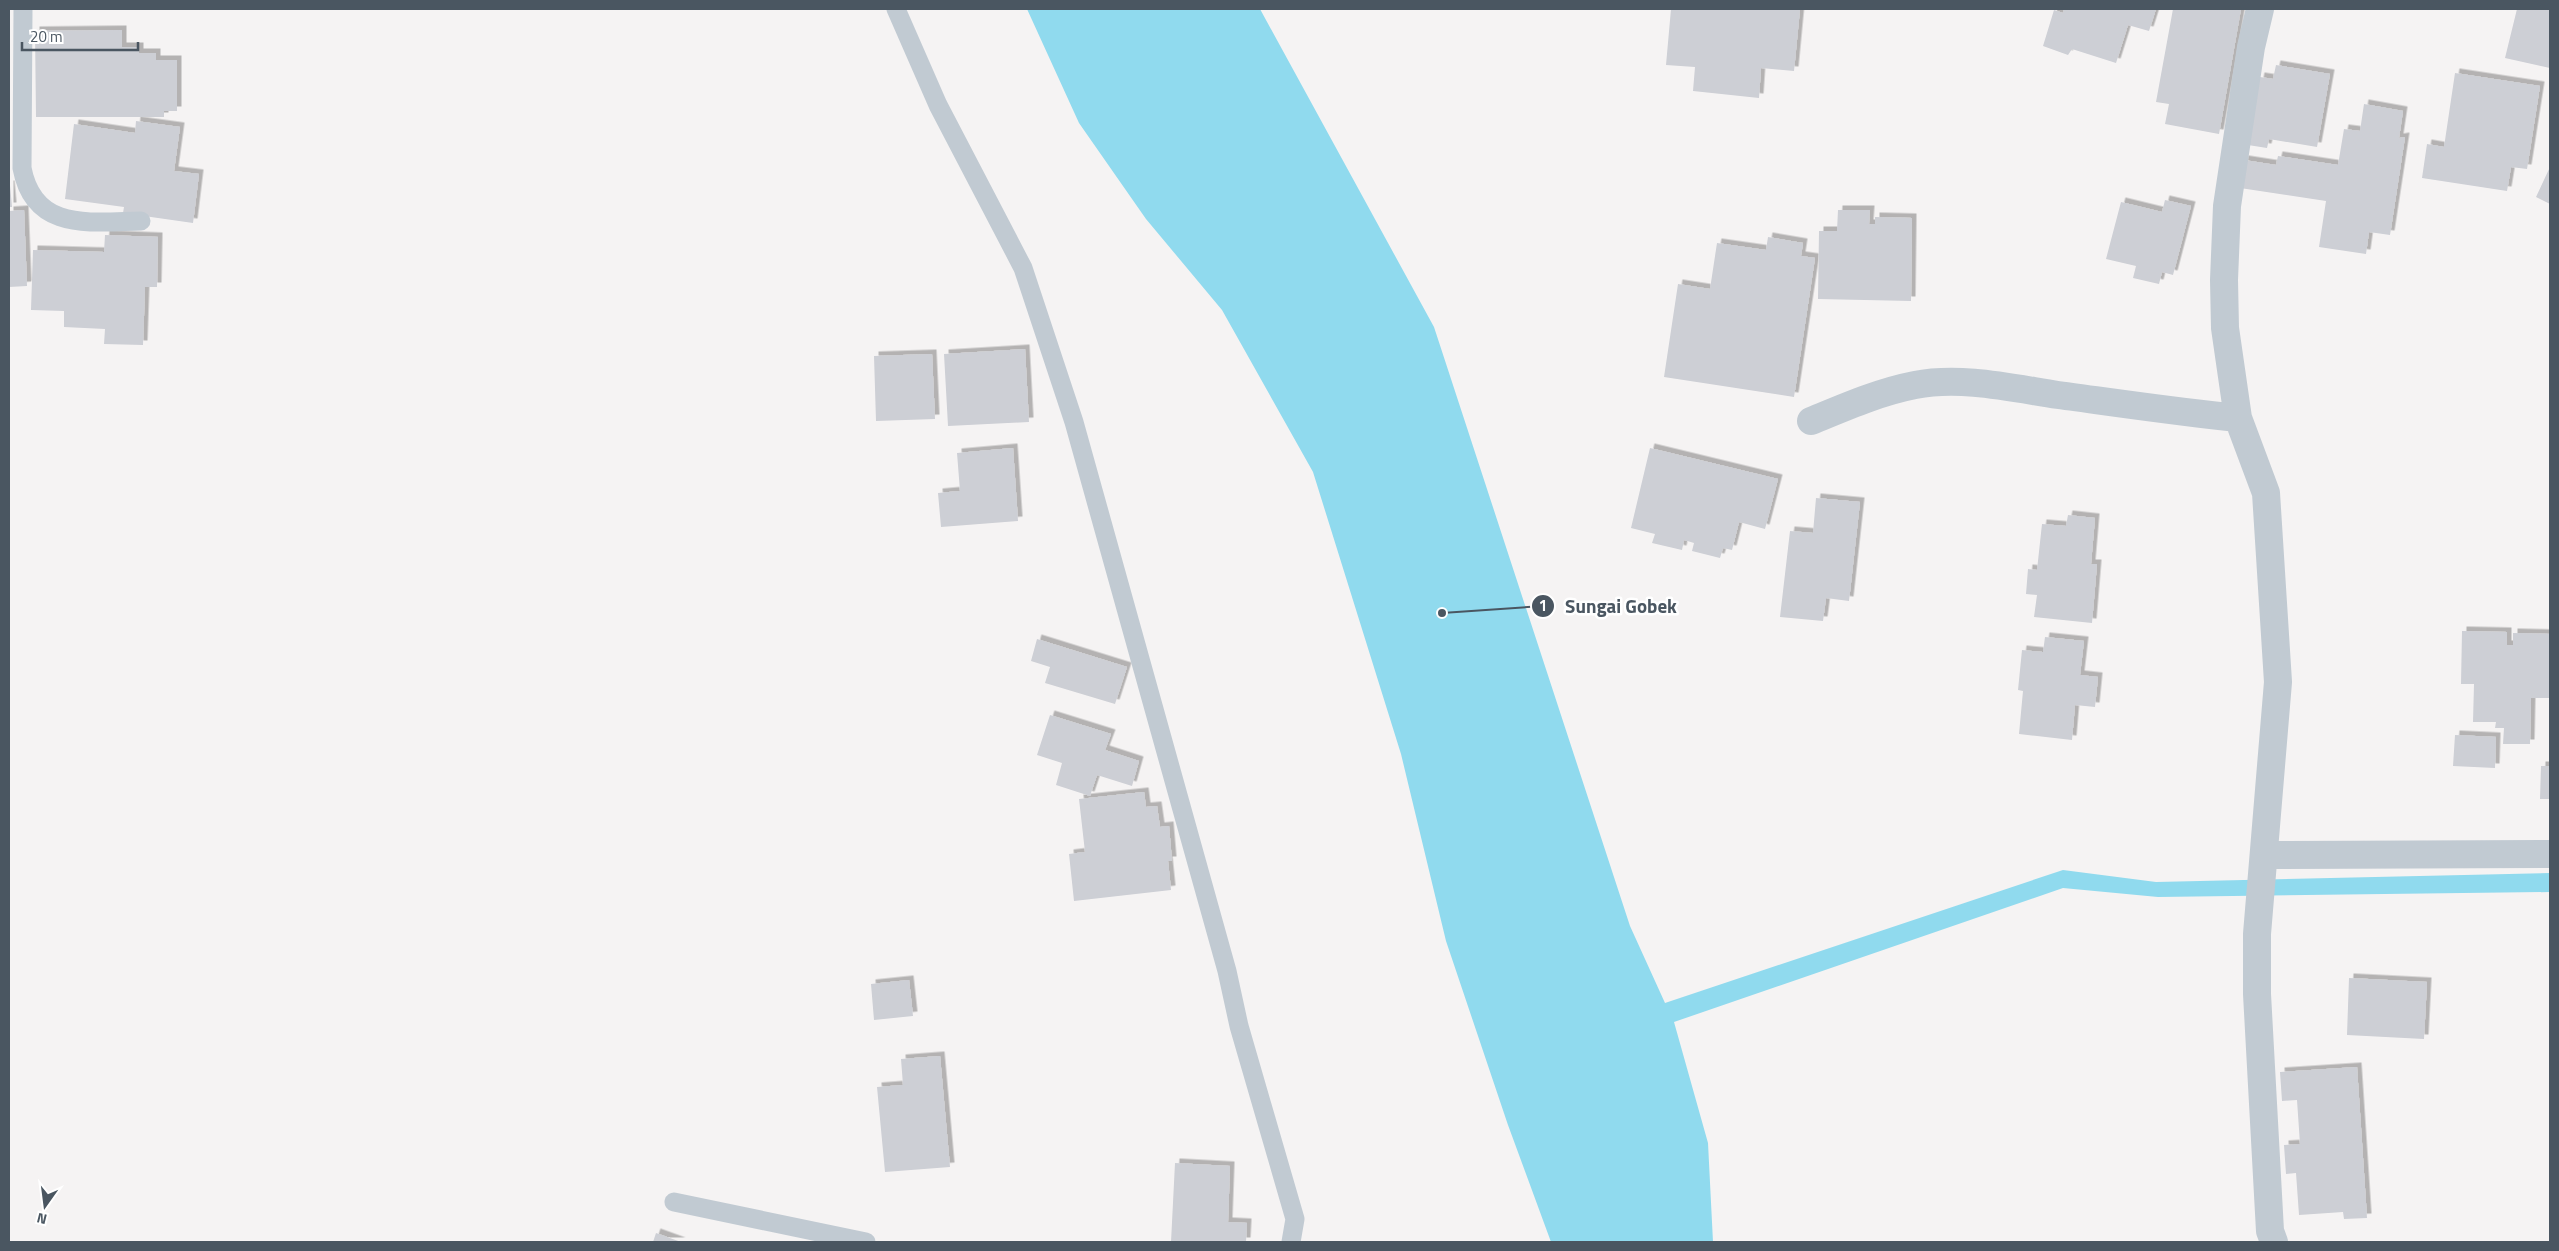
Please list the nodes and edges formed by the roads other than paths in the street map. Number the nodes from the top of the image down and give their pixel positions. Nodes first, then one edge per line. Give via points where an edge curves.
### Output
1 (23, 9) edge
2 (896, 9) edge
3 (2260, 9) edge
4 (140, 221) dead end
5 (2238, 418) junction
6 (1811, 421) dead end
7 (2550, 854) edge
8 (2264, 859) junction
9 (674, 1202) dead end
10 (866, 1242) edge
11 (1291, 1242) edge
12 (2274, 1242) edge

1 - 4 lane via 22,168 26,185 40,206 58,218 87,222
2 - 11 lane via 938,105 1023,268 1074,422 1295,1219
3 - 5 street via 2251,47 2227,206 2225,328
5 - 6 street via 1942,382 1881,394
5 - 8 street via 2266,493 2278,682
7 - 8 street
8 - 12 street via 2257,934 2257,994 2270,1231
9 - 10 lane

